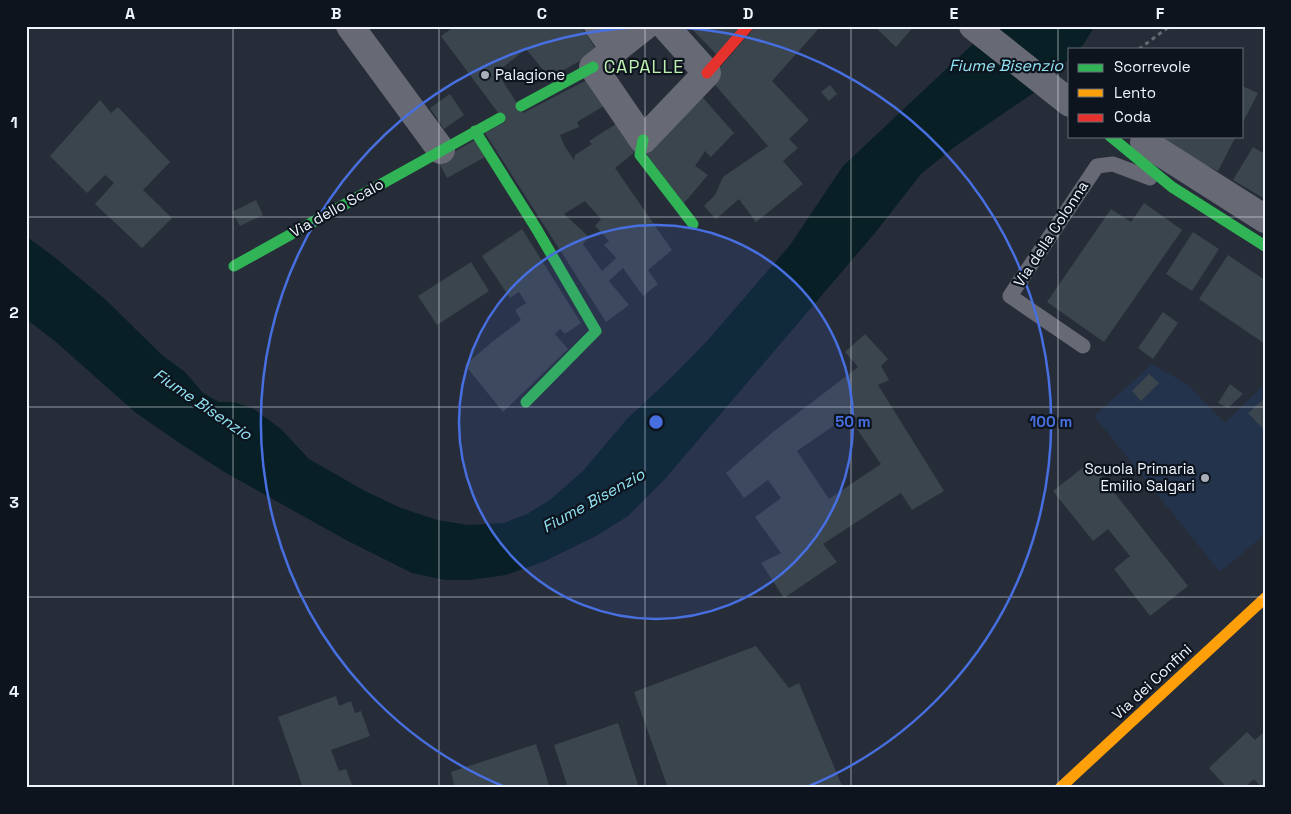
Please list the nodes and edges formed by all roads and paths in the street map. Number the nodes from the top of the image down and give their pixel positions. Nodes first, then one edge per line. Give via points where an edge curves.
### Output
1 (350, 26) edge
2 (598, 26) edge
3 (645, 26) edge
4 (665, 26) edge
5 (748, 26) edge
6 (973, 26) edge
7 (1170, 26) edge
8 (1140, 48) edge
9 (615, 50) junction
10 (593, 67) junction
11 (707, 73) junction
12 (1068, 101) edge
13 (521, 106) dead end
14 (500, 118) dead end
15 (475, 131) junction
16 (1112, 138) edge
17 (643, 140) junction
18 (1144, 142) dead end
19 (441, 150) junction
20 (1172, 187) junction
21 (1265, 220) edge
22 (693, 224) dead end
23 (1265, 246) edge
24 (234, 266) dead end
25 (1083, 346) dead end
26 (526, 402) dead end
27 (1265, 598) edge
28 (1060, 788) edge

1 - 19 street
2 - 9 street
3 - 9 street
4 - 11 street
5 - 11 street
6 - 12 street
7 - 8 path
9 - 10 street
10 - 13 street
10 - 17 street
11 - 17 street
14 - 15 street, Via dello Scalo
15 - 19 street, Via dello Scalo
15 - 26 street via 596,331
16 - 20 street, Via della Colonna
17 - 22 street via 640,155
18 - 21 street
19 - 24 street, Via dello Scalo
20 - 23 street, Via della Colonna
20 - 25 lane, Via della Colonna via 1113,164 1097,166 1010,296
27 - 28 street, Via dei Confini

